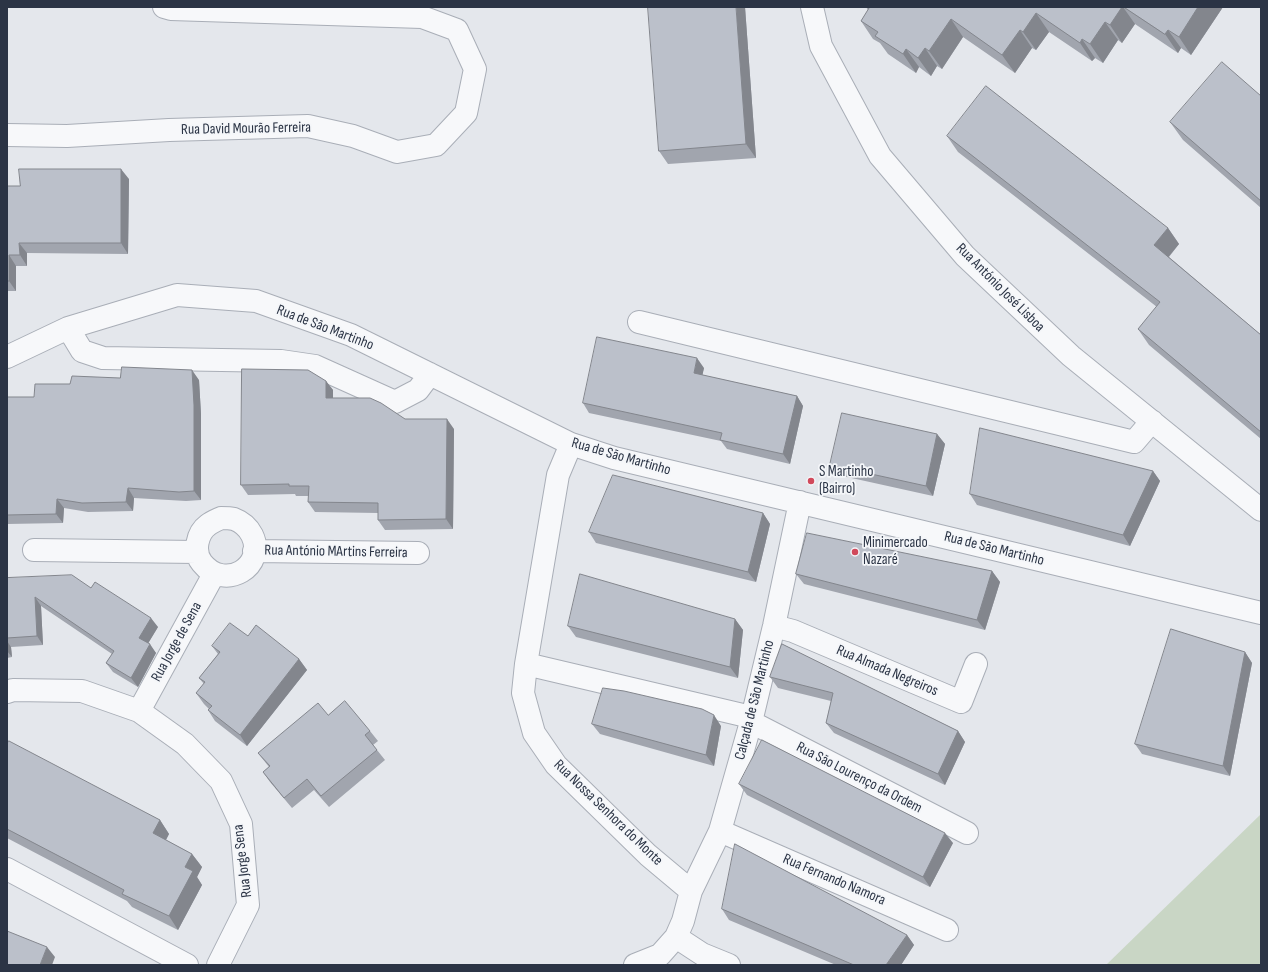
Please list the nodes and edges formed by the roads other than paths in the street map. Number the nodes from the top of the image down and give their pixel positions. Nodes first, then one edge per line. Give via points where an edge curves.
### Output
1 (164, 7) edge
2 (812, 7) edge
3 (7, 135) edge
4 (639, 322) dead end
5 (68, 328) junction
6 (7, 356) edge
7 (430, 374) junction
8 (1152, 421) junction
9 (571, 444) junction
10 (800, 502) junction
11 (1261, 510) edge
12 (34, 550) dead end
13 (254, 551) junction
14 (197, 552) junction
15 (418, 553) dead end
16 (214, 574) junction
17 (1260, 612) edge
18 (774, 626) junction
19 (526, 664) junction
20 (976, 664) dead end
21 (7, 692) edge
22 (139, 711) junction
23 (751, 720) junction
24 (720, 831) junction
25 (967, 833) dead end
26 (7, 869) edge
27 (691, 891) junction
28 (947, 930) dead end
29 (676, 937) junction
30 (187, 965) edge
31 (218, 965) edge
32 (635, 965) edge
33 (730, 965) edge

1 - 3 street, Rua David Mourão Ferreira via 422,17 457,30 475,69 466,113 436,145 397,152 353,136 308,126 67,136
2 - 8 street, Rua António José Lisboa via 821,46 880,156 965,256 1071,356
4 - 8 street via 1134,442
5 - 6 street, Rua de São Martinho
5 - 7 street, Rua de São Martinho via 177,295 256,301 351,335
5 - 7 street via 82,351 103,358 281,361 315,366 395,402 418,390
7 - 9 street, Rua de São Martinho
8 - 11 street, Rua António José Lisboa
9 - 10 street, Rua de São Martinho via 614,458
9 - 19 street, Rua Nossa Senhora do Monte via 558,475
10 - 17 street, Rua de São Martinho
10 - 18 street, Calçada de São Martinho
12 - 14 street
13 - 14 street via 254,539 249,530 234,520 221,518 207,525 201,533
13 - 15 street, Rua António MArtins Ferreira
13 - 16 street via 249,565 242,572 224,576
14 - 16 street via 200,561
16 - 22 street, Rua Jorge de Sena
18 - 20 street, Rua Almada Negreiros via 793,631 961,702
18 - 23 street, Calçada de São Martinho
19 - 23 street, Rua São Lourenço da Ordem
19 - 27 street, Rua Nossa Senhora do Monte via 522,693 534,734 556,765 648,855
21 - 22 street, Rua Jorge Sena via 82,691
22 - 31 street, Rua Jorge Sena via 185,744 221,781 241,824 248,905
23 - 24 street, Calçada de São Martinho
23 - 25 street, Rua São Lourenço da Ordem
24 - 27 street, Calçada de São Martinho
24 - 28 street, Rua Fernando Namora
26 - 30 street
27 - 29 street
29 - 32 street via 660,955
29 - 33 street via 702,954

